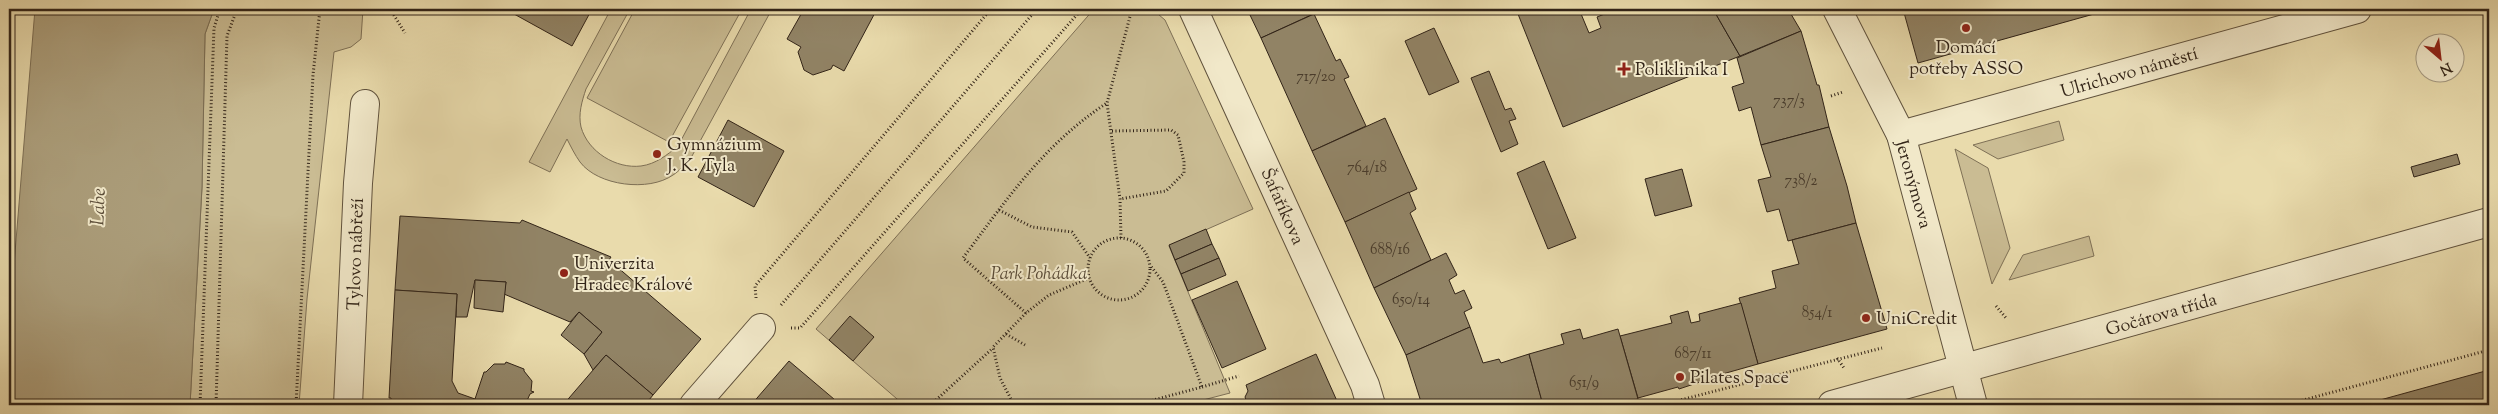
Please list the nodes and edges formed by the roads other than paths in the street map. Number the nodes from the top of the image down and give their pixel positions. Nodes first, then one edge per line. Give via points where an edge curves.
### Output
1 (1193, 9) edge
2 (1837, 9) edge
3 (2357, 9) edge
4 (365, 104) dead end
5 (1901, 136) junction
6 (2489, 222) edge
7 (761, 328) road end
8 (1964, 369) junction
9 (348, 405) edge
10 (694, 405) edge
11 (1371, 405) edge
12 (1832, 405) edge
13 (1973, 405) edge

1 - 11 street, Šafaříkova via 1361,376
2 - 5 street, Jeronýmova
3 - 5 street, Ulrichovo náměstí
4 - 9 street, Tylovo nábřeží via 358,183
5 - 8 street, Jeronýmova
6 - 8 street, Gočárova třída
7 - 10 street
8 - 12 street, Gočárova třída
8 - 13 street, Jeronýmova

